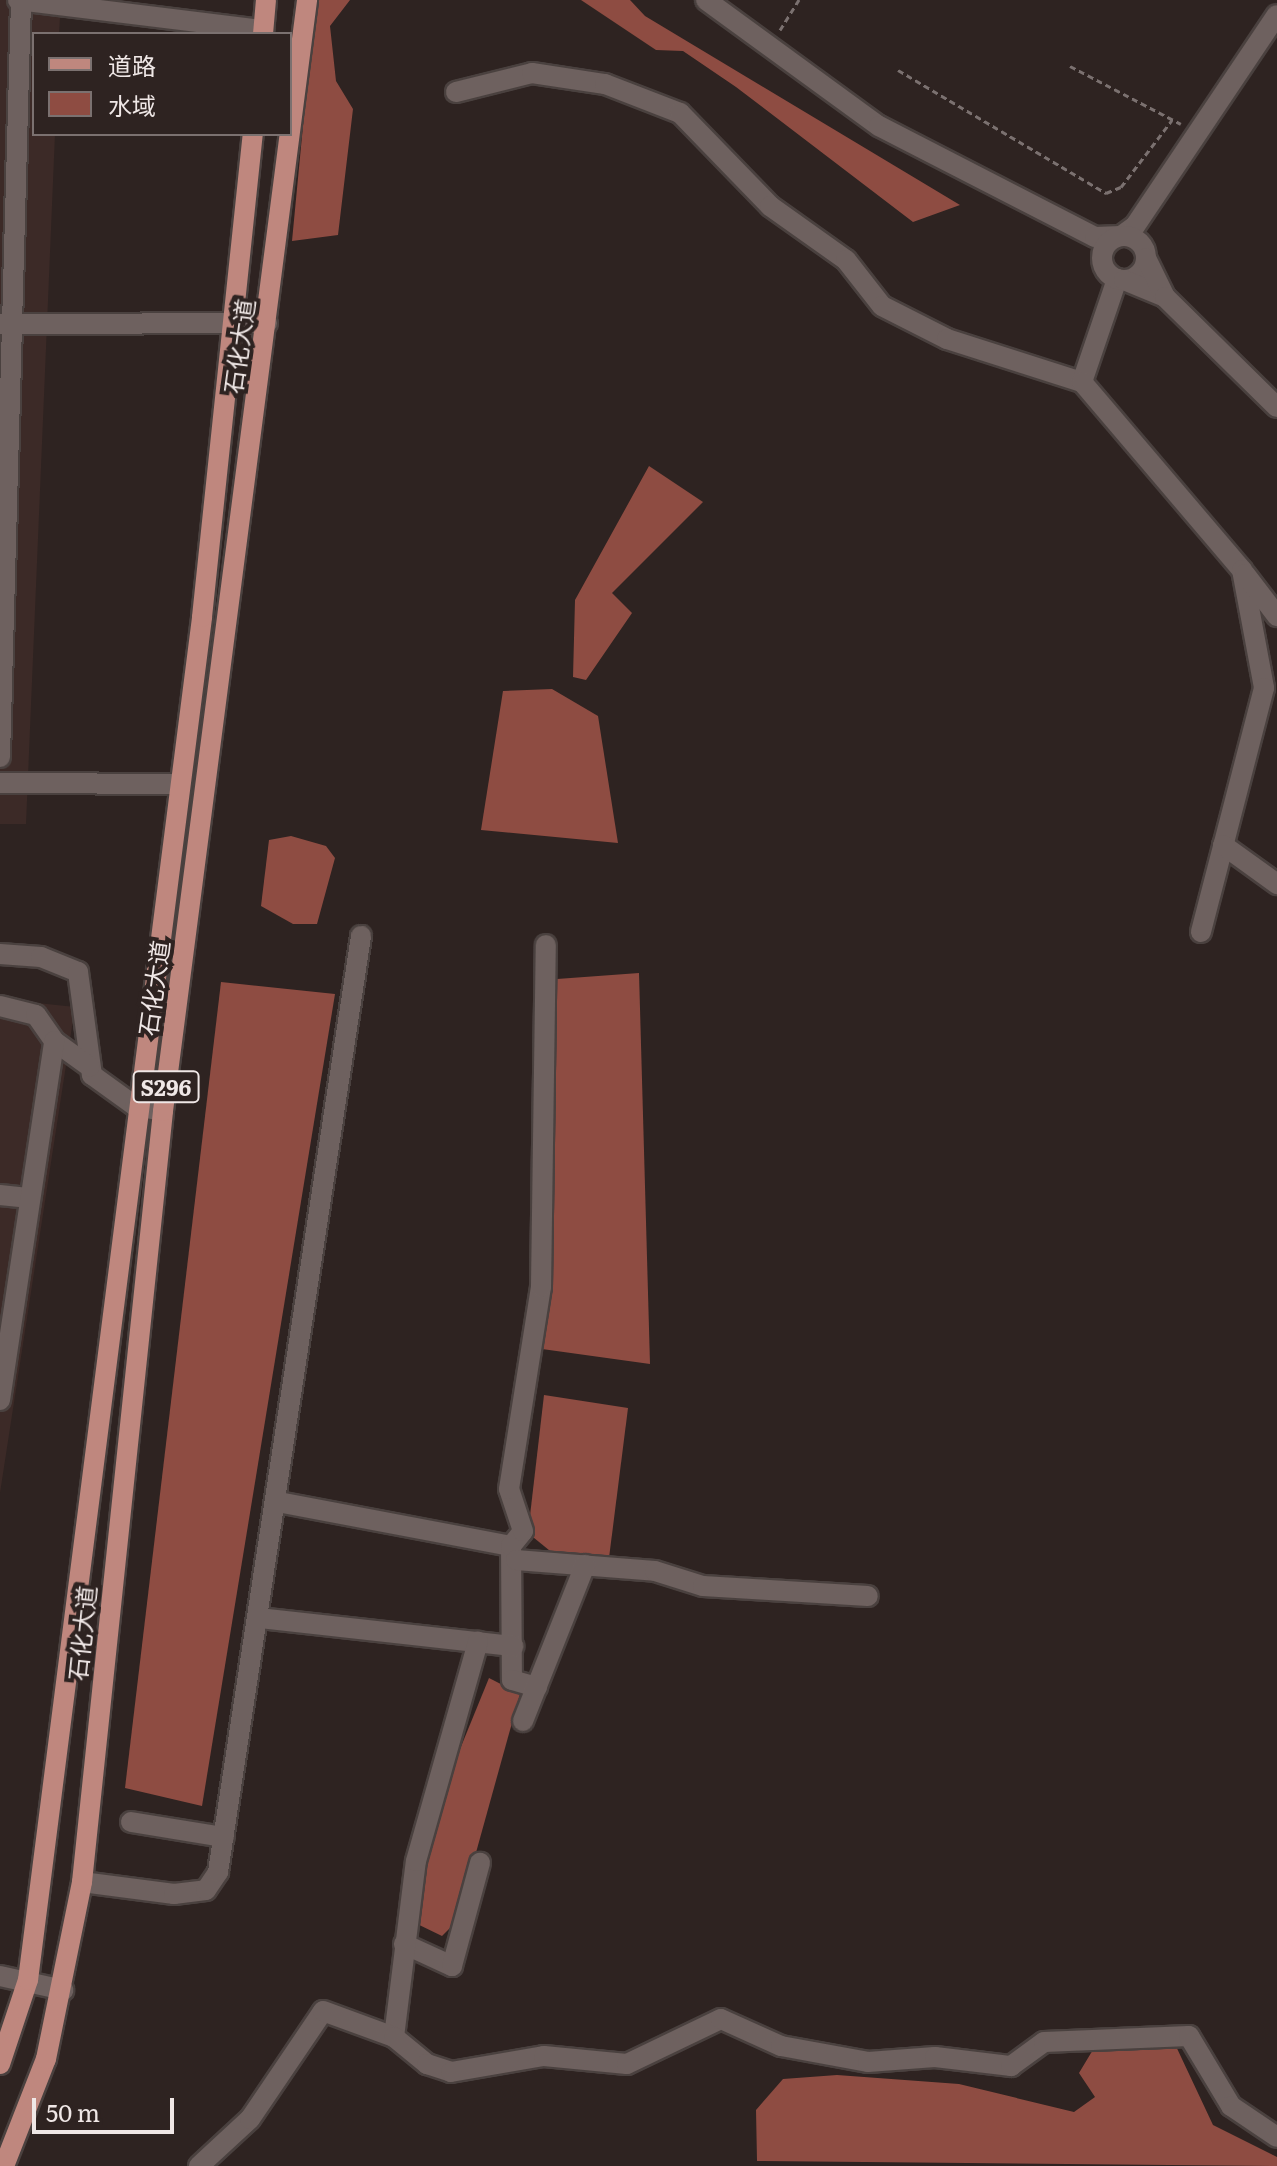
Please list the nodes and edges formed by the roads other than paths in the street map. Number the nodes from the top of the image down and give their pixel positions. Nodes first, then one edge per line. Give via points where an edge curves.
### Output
1 (20, 0) edge
2 (266, 0) edge
3 (307, 0) edge
4 (706, 0) edge
5 (1277, 15) edge
6 (263, 32) edge
7 (456, 92) dead end
8 (292, 121) edge
9 (253, 136) edge
10 (290, 136) edge
11 (1144, 215) junction
12 (1080, 231) junction
13 (1121, 236) junction
14 (1146, 254) junction
15 (1114, 274) junction
16 (1165, 297) junction
17 (233, 323) junction
18 (267, 323) junction
19 (6, 324) edge
20 (1082, 382) junction
21 (1277, 407) edge
22 (1242, 570) junction
23 (1277, 616) edge
24 (0, 757) edge
25 (0, 783) edge
26 (180, 784) junction
27 (1223, 845) junction
28 (1277, 884) edge
29 (1201, 932) dead end
30 (361, 936) dead end
31 (546, 945) dead end
32 (0, 954) edge
33 (0, 1006) edge
34 (54, 1041) junction
35 (90, 1067) junction
36 (135, 1106) junction
37 (163, 1111) junction
38 (0, 1195) edge
39 (30, 1198) junction
40 (3, 1364) edge
41 (0, 1400) edge
42 (278, 1502) junction
43 (513, 1553) junction
44 (585, 1565) junction
45 (868, 1596) dead end
46 (259, 1618) junction
47 (478, 1642) junction
48 (513, 1646) junction
49 (537, 1687) junction
50 (523, 1721) dead end
51 (131, 1822) dead end
52 (224, 1837) junction
53 (480, 1863) dead end
54 (82, 1882) junction
55 (404, 1944) junction
56 (0, 1976) edge
57 (28, 1980) junction
58 (63, 1990) junction
59 (394, 2037) junction
60 (0, 2064) edge
61 (1277, 2137) edge
62 (4, 2166) edge
63 (199, 2166) edge

1 - 6 street
1 - 19 street
2 - 6 main road
3 - 8 main road, 石化大道 / S296
4 - 12 street via 879,126
5 - 11 street
7 - 20 street via 532,73 605,84 680,113 770,206 846,260 882,306 947,339
9 - 17 main road, 石化大道 / S296
10 - 18 main road, 石化大道 / S296
11 - 13 street
11 - 14 street
12 - 13 street
12 - 15 street
13 - 14 street
13 - 15 street via 1107,242
14 - 15 street via 1137,276
14 - 16 street
15 - 16 street
15 - 20 street
16 - 21 street
17 - 18 street
17 - 19 street
17 - 26 main road, 石化大道 / S296
18 - 37 main road, 石化大道 / S296
19 - 24 street
20 - 22 street
22 - 23 street
22 - 27 street via 1264,688
25 - 26 street
26 - 36 main road, 石化大道 / S296
27 - 28 street
27 - 29 street
30 - 42 street
31 - 43 street via 541,1287 509,1489 523,1531
32 - 35 street via 41,957 78,972
33 - 34 street via 36,1015
34 - 35 street
34 - 39 street
35 - 36 street
36 - 37 street
36 - 57 main road, 石化大道 / S296
37 - 54 main road, 石化大道 / S296
38 - 39 street
39 - 40 street
40 - 41 street
42 - 43 street
42 - 46 street
43 - 44 street
43 - 48 street
44 - 45 street via 655,1571 703,1586
44 - 49 street
46 - 47 street
46 - 52 street
47 - 48 street
47 - 55 street via 432,1792
48 - 49 street via 512,1680
49 - 50 street
51 - 52 street
52 - 54 street via 206,1890 174,1894
53 - 55 street via 452,1966
54 - 58 main road, 石化大道 / S296
55 - 59 street
56 - 57 street
57 - 58 street
57 - 60 main road, 石化大道 / S296
58 - 62 main road, 石化大道 / S296 via 46,2059
59 - 61 street via 427,2064 451,2072 544,2056 627,2064 721,2019 781,2046 868,2062 935,2057 1011,2066 1044,2042 1189,2036 1231,2106
59 - 63 street via 323,2011 250,2119

